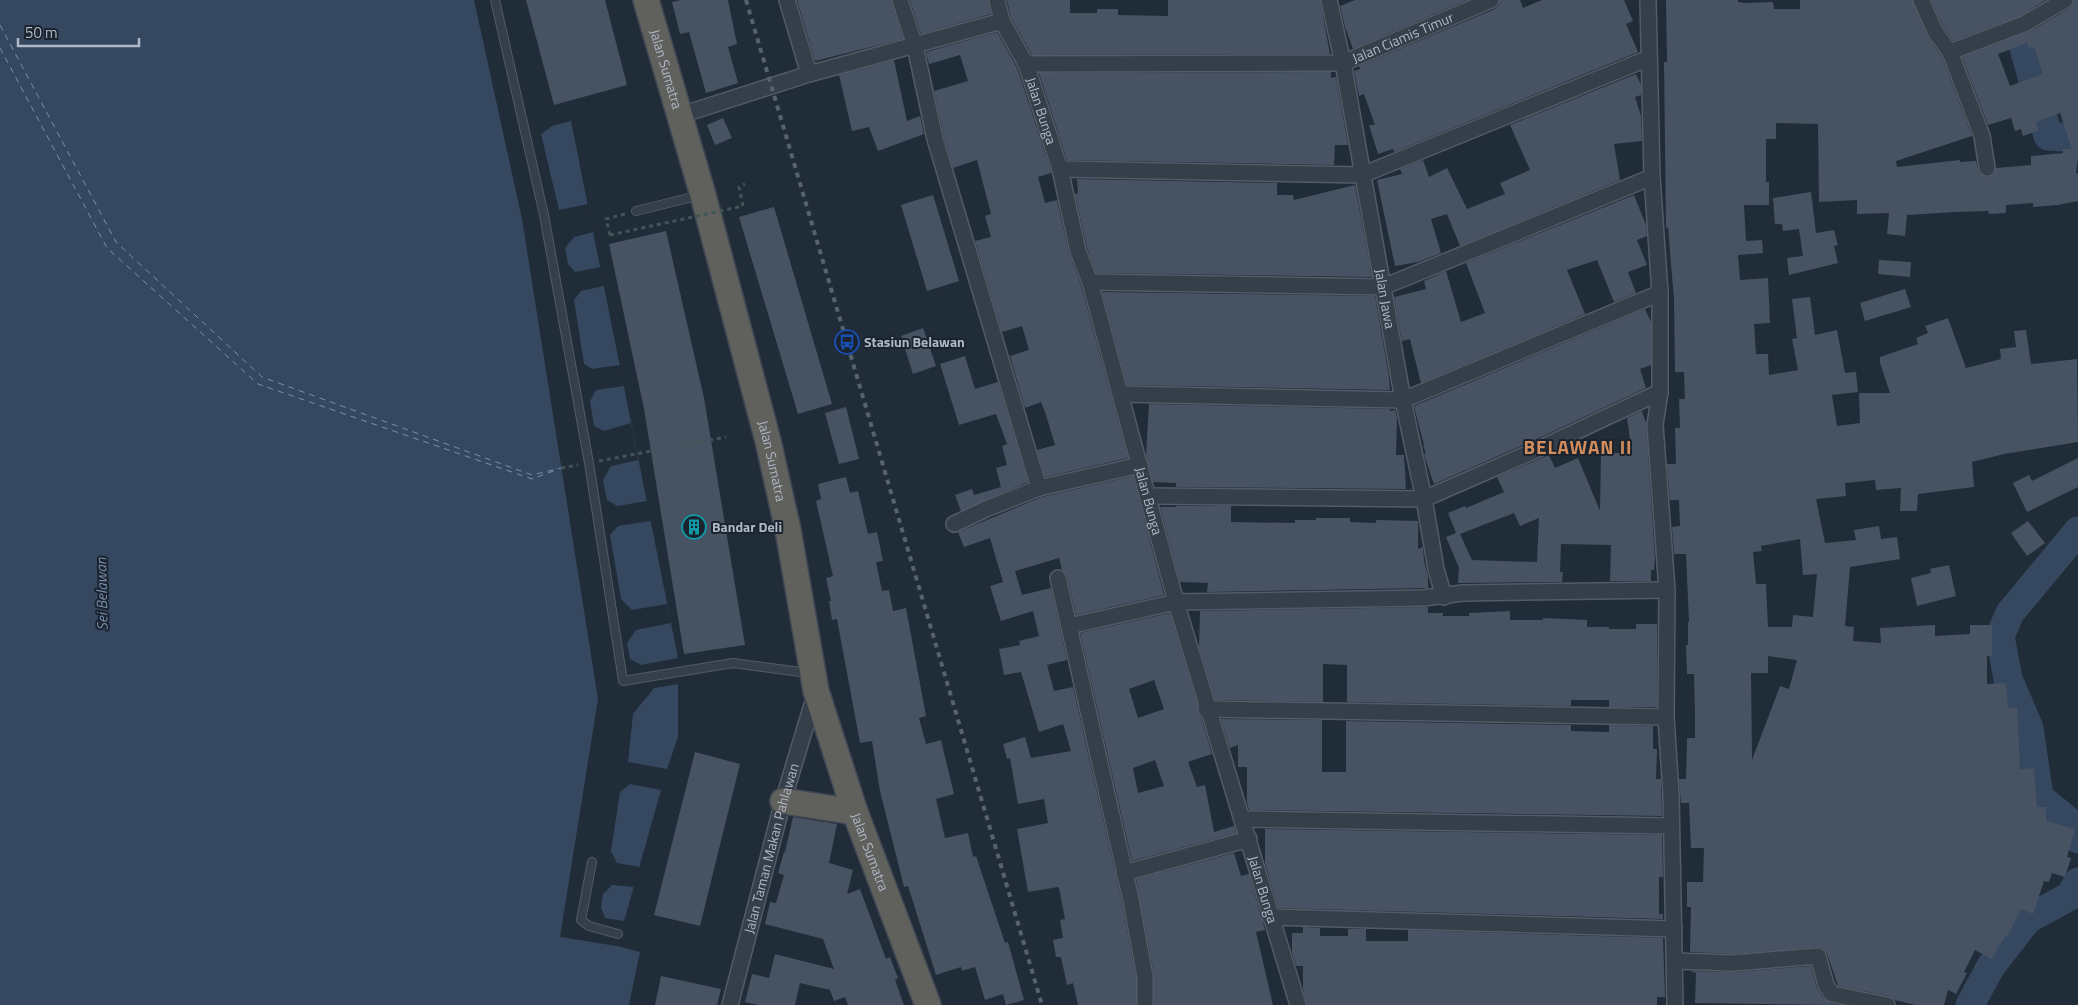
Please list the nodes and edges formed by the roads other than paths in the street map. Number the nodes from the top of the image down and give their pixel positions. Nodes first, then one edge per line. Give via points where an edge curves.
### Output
1 (495, 0) edge
2 (646, 0) edge
3 (788, 0) edge
4 (900, 0) edge
5 (997, 0) edge
6 (1329, 0) edge
7 (1491, 0) edge
8 (1648, 0) edge
9 (1921, 0) edge
10 (2065, 0) edge
11 (1002, 21) junction
12 (915, 46) junction
13 (1950, 52) junction
14 (1650, 58) junction
15 (1026, 64) junction
16 (1343, 64) junction
17 (810, 74) junction
18 (681, 115) junction
19 (1987, 168) dead end
20 (1060, 169) junction
21 (1362, 175) junction
22 (1652, 177) junction
23 (703, 195) junction
24 (636, 211) road end
25 (1090, 282) junction
26 (1383, 287) junction
27 (1660, 293) junction
28 (1660, 392) junction
29 (1120, 394) junction
30 (1403, 400) junction
31 (1140, 465) junction
32 (1039, 488) junction
33 (1148, 496) junction
34 (1424, 499) junction
35 (954, 524) dead end
36 (1058, 578) dead end
37 (1667, 590) junction
38 (1444, 597) junction
39 (1176, 602) junction
40 (1068, 626) junction
41 (815, 682) junction
42 (1206, 709) junction
43 (1666, 717) junction
44 (783, 801) junction
45 (855, 812) junction
46 (1242, 819) junction
47 (1670, 826) junction
48 (1249, 840) junction
49 (592, 862) dead end
50 (1124, 873) junction
51 (1270, 917) junction
52 (1674, 929) junction
53 (618, 934) dead end
54 (1675, 961) junction
55 (730, 1005) edge
56 (928, 1005) edge
57 (1146, 1005) edge
58 (1298, 1005) edge
59 (1675, 1005) edge
60 (1887, 1005) edge

1 - 41 lane via 544,215 589,463 623,681 733,663
2 - 18 highway, Jalan Sumatra
3 - 17 street
4 - 12 street
5 - 11 street, Jalan Bunga
6 - 16 street, Jalan Jawa
7 - 16 street, Jalan Ciamis Timur
8 - 14 street
9 - 13 street via 1936,33
10 - 13 street via 2018,27
11 - 12 street
11 - 15 street, Jalan Bunga
12 - 17 street
12 - 32 street via 935,139
13 - 19 street via 1982,136
14 - 21 street
14 - 22 street
15 - 16 street
15 - 20 street, Jalan Bunga
16 - 21 street, Jalan Jawa
17 - 18 street
18 - 23 highway, Jalan Sumatra
20 - 21 street
20 - 25 street, Jalan Bunga via 1078,251
21 - 26 street, Jalan Jawa
22 - 26 street
22 - 27 street
23 - 24 lane
23 - 41 highway, Jalan Sumatra via 768,441 788,530
25 - 26 street
25 - 29 street, Jalan Bunga
26 - 30 street, Jalan Jawa
27 - 28 street
27 - 30 street
28 - 34 street
28 - 37 street via 1655,425
29 - 30 street
29 - 31 street, Jalan Bunga
30 - 34 street, Jalan Jawa
31 - 32 street
31 - 33 street, Jalan Bunga
32 - 35 street
33 - 34 street
33 - 39 street, Jalan Bunga
34 - 38 street, Jalan Jawa
36 - 40 street
37 - 38 street via 1463,593
37 - 43 street
38 - 39 street
39 - 40 street
39 - 42 street, Jalan Bunga
40 - 50 street
41 - 44 street, Jalan Taman Makan Pahlawan
41 - 45 highway, Jalan Sumatra
42 - 43 street
42 - 46 street, Jalan Bunga
43 - 47 street
44 - 45 highway
44 - 55 street, Jalan Taman Makan Pahlawan
45 - 56 highway, Jalan Sumatra
46 - 47 street
46 - 48 street, Jalan Bunga
47 - 52 street
48 - 50 street
48 - 51 street, Jalan Bunga
49 - 53 lane via 581,920 589,926
50 - 57 street via 1145,977
51 - 52 street
51 - 58 street, Jalan Bunga
52 - 54 street
54 - 59 street
54 - 60 street via 1733,963 1818,956 1826,985 1832,994

